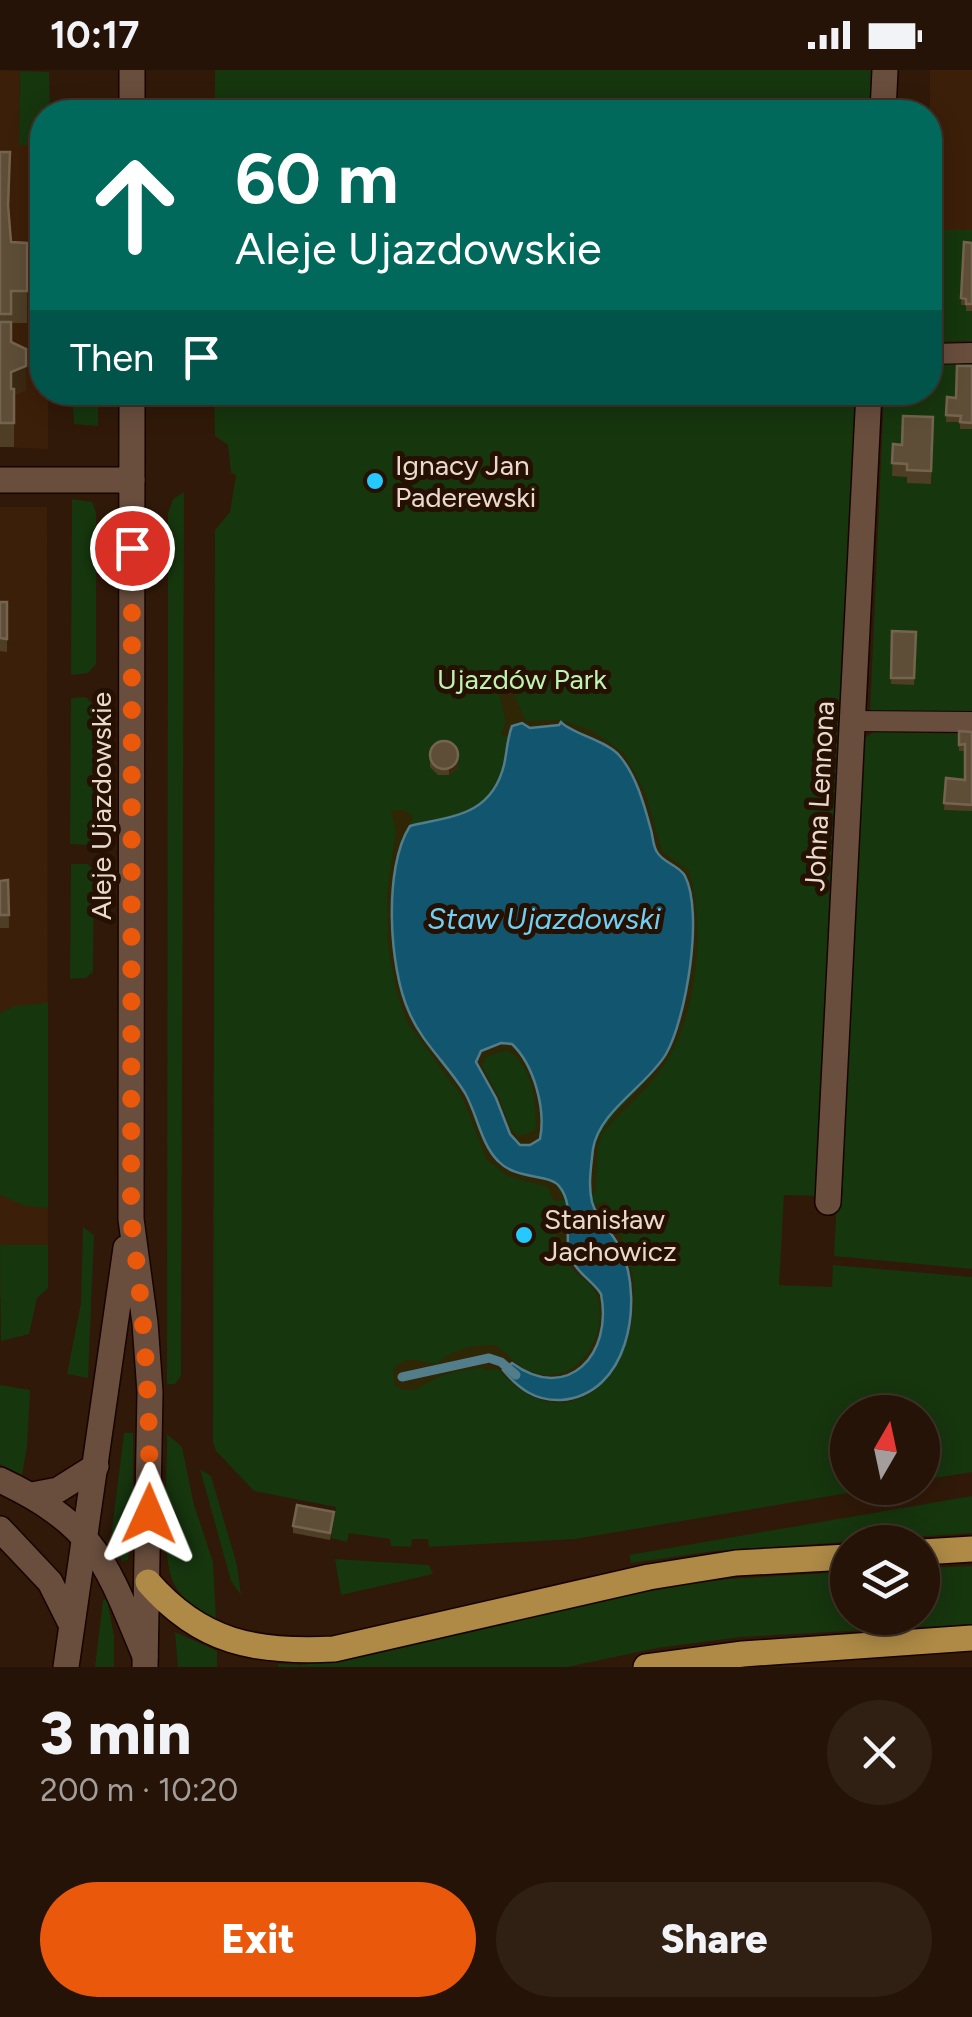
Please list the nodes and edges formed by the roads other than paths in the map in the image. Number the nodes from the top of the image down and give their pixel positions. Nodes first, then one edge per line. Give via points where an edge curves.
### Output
1 (132, 70) edge
2 (885, 70) edge
3 (132, 100) edge
4 (884, 100) edge
5 (972, 353) edge
6 (942, 354) edge
7 (132, 405) edge
8 (868, 405) edge
9 (0, 480) edge
10 (132, 480) junction
11 (852, 721) junction
12 (972, 722) edge
13 (828, 1202) dead end
14 (131, 1219) junction
15 (96, 1466) junction
16 (0, 1480) edge
17 (32, 1495) junction
18 (0, 1530) edge
19 (84, 1536) junction
20 (972, 1550) edge
21 (940, 1551) edge
22 (830, 1557) edge
23 (148, 1582) junction
24 (72, 1626) junction
25 (972, 1638) edge
26 (145, 1661) edge
27 (66, 1667) edge
28 (646, 1667) edge

1 - 3 street
2 - 4 street
5 - 6 street
7 - 10 street, Aleje Ujazdowskie
8 - 11 street, Johna Lennona
9 - 10 street
10 - 14 street, Aleje Ujazdowskie
11 - 12 street
11 - 13 street, Johna Lennona
14 - 15 street
14 - 23 street via 150,1392
15 - 17 street via 58,1490
15 - 19 street
16 - 17 street
17 - 19 street
18 - 24 street via 50,1582
19 - 24 street
19 - 26 street via 110,1572
20 - 21 main road
22 - 23 main road via 649,1577 334,1649 283,1652 194,1625
23 - 26 street
24 - 27 street
25 - 28 main road

